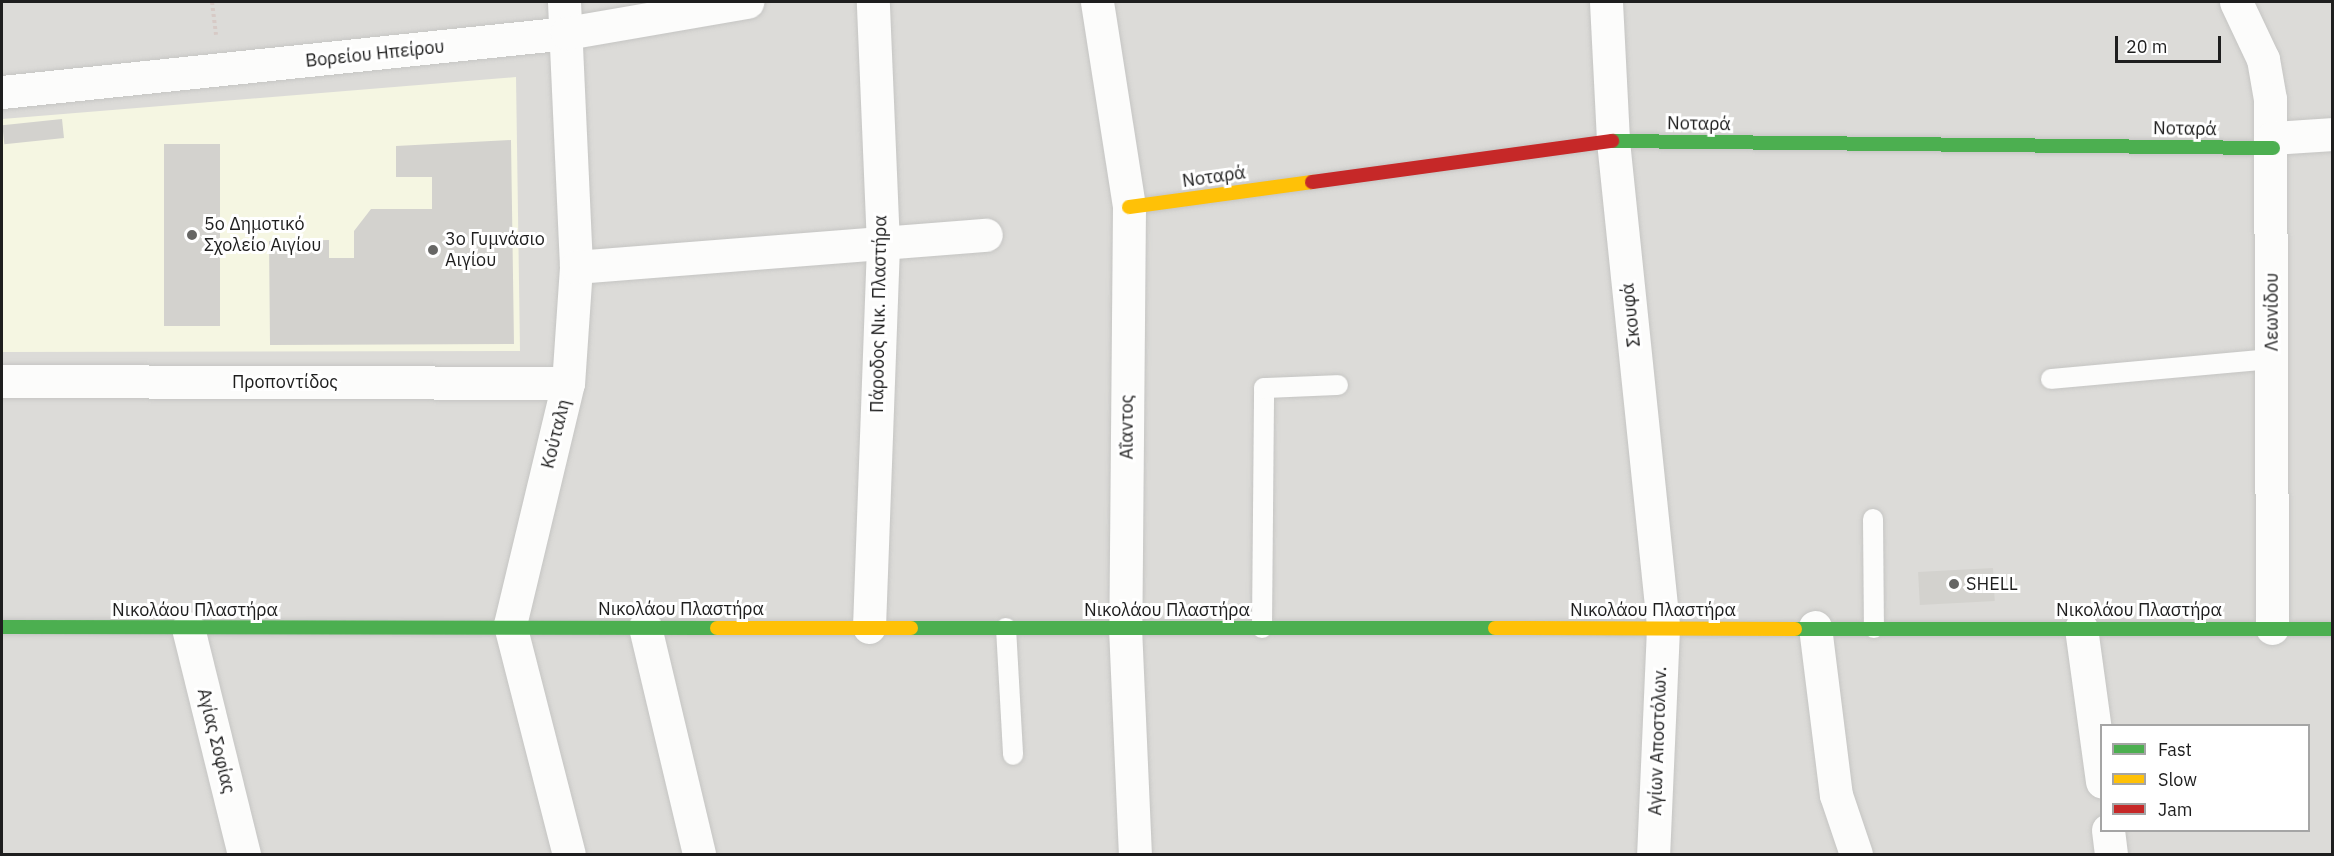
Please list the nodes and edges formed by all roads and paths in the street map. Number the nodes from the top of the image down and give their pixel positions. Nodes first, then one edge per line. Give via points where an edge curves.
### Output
1 (747, 2) edge
2 (873, 2) edge
3 (1096, 2) edge
4 (1606, 2) edge
5 (2236, 2) edge
6 (565, 17) edge
7 (2, 92) edge
8 (2332, 134) edge
9 (1613, 141) junction
10 (2272, 143) junction
11 (1129, 207) junction
12 (986, 235) dead end
13 (883, 245) junction
14 (576, 267) junction
15 (2272, 358) junction
16 (2051, 379) dead end
17 (2, 381) edge
18 (568, 383) junction
19 (1338, 385) dead end
20 (1873, 519) dead end
21 (510, 626) junction
22 (2, 627) edge
23 (645, 627) junction
24 (869, 627) junction
25 (1125, 627) junction
26 (1815, 627) junction
27 (188, 628) junction
28 (1006, 628) junction
29 (1262, 628) junction
30 (1663, 628) junction
31 (1874, 628) junction
32 (2081, 628) junction
33 (2272, 628) junction
34 (2332, 628) edge
35 (1013, 755) dead end
36 (2100, 767) edge
37 (2108, 832) edge
38 (244, 855) edge
39 (569, 855) edge
40 (699, 855) edge
41 (1135, 855) edge
42 (1653, 855) edge
43 (1856, 855) edge
44 (2111, 855) edge

1 - 6 street, Βορείου Ηπείρου
2 - 13 street, Πάροδος Νικ. Πλαστήρα
3 - 11 street, Αΐαντος
4 - 9 street, Σκουφά
5 - 10 street, Λεωνίδου via 2263,59
6 - 7 street, Βορείου Ηπείρου
6 - 14 street, Κούταλη
8 - 10 street
9 - 10 main road, Νοταρά
9 - 11 main road, Νοταρά
9 - 30 street, Σκουφά
10 - 15 street, Λεωνίδου
11 - 25 street, Αΐαντος
12 - 13 street
13 - 14 street
13 - 24 street, Πάροδος Νικ. Πλαστήρα
14 - 18 street, Κούταλη
15 - 16 lane
15 - 33 street, Λεωνίδου
17 - 18 street, Προποντίδος
18 - 21 street, Κούταλη
19 - 29 lane via 1264,388
20 - 31 lane
21 - 23 main road, Νικολάου Πλαστήρα
21 - 27 main road, Νικολάου Πλαστήρα
21 - 39 street, Κούταλη
22 - 27 main road, Νικολάου Πλαστήρα
23 - 24 main road, Νικολάου Πλαστήρα
23 - 40 street
24 - 28 main road, Νικολάου Πλαστήρα
25 - 28 main road, Νικολάου Πλαστήρα
25 - 29 main road, Νικολάου Πλαστήρα
25 - 41 street, Αΐαντος
26 - 30 main road, Νικολάου Πλαστήρα
26 - 31 main road, Νικολάου Πλαστήρα
26 - 43 street via 1836,795
27 - 38 street, Αγίας Σοφίας
28 - 35 lane
29 - 30 main road, Νικολάου Πλαστήρα
30 - 42 street, Αγίων Αποστόλων.
31 - 32 main road, Νικολάου Πλαστήρα
32 - 33 main road, Νικολάου Πλαστήρα
32 - 36 street
33 - 34 main road, Νικολάου Πλαστήρα
37 - 44 street

